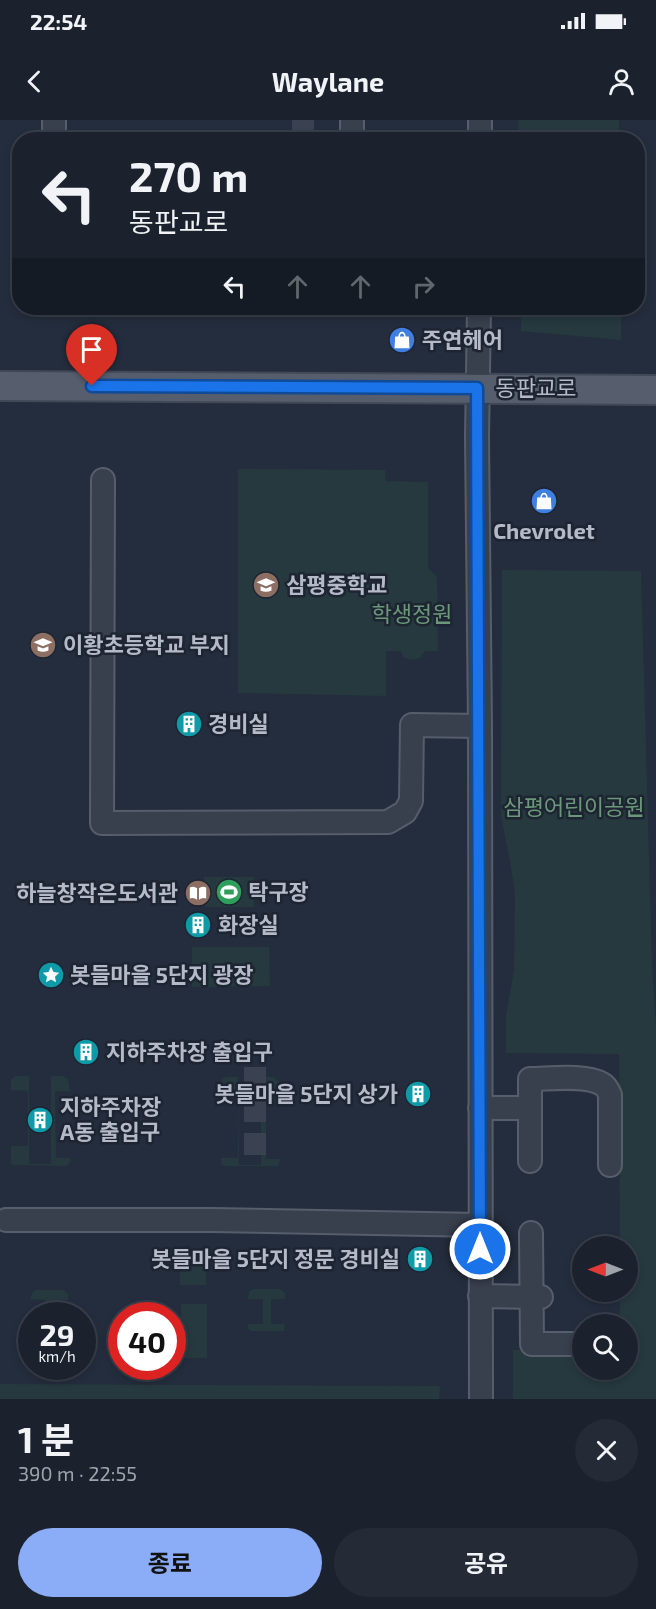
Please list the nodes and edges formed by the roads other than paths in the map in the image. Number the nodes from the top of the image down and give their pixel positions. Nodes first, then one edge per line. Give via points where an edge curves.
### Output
1 (478, 315) edge
2 (0, 386) edge
3 (477, 388) junction
4 (648, 389) edge
5 (103, 480) dead end
6 (480, 726) junction
7 (480, 1108) junction
8 (530, 1108) junction
9 (530, 1161) dead end
10 (610, 1165) dead end
11 (6, 1220) dead end
12 (480, 1225) junction
13 (531, 1233) dead end
14 (480, 1296) junction
15 (536, 1297) junction
16 (572, 1344) edge
17 (481, 1399) edge

1 - 3 street
2 - 3 main road, 동판교로
3 - 4 main road, 동판교로
3 - 6 street
5 - 6 street via 102,823 388,822 405,812 411,801 412,725
6 - 7 street
7 - 8 street
7 - 12 street
8 - 9 street
8 - 10 street via 530,1079 590,1080 605,1085 610,1101
11 - 12 street
12 - 14 street
13 - 15 street
14 - 15 street
14 - 17 street
15 - 16 street via 532,1344

